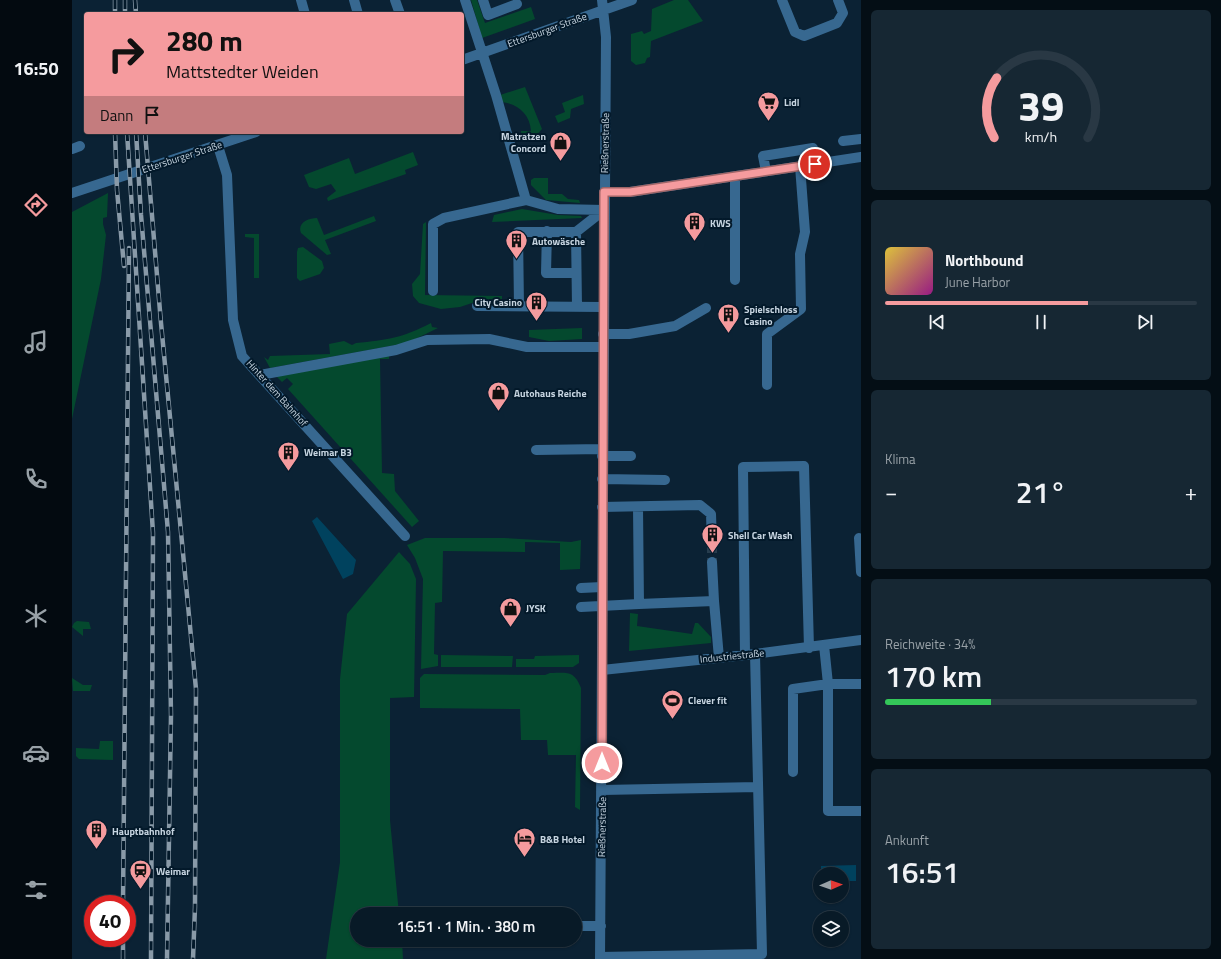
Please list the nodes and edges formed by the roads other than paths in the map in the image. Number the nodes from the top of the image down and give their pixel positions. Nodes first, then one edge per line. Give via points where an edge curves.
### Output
1 (301, 0) edge
2 (354, 0) edge
3 (395, 0) edge
4 (464, 0) edge
5 (483, 0) edge
6 (632, 0) edge
7 (782, 0) edge
8 (838, 0) edge
9 (517, 4) dead end
10 (603, 5) edge
11 (304, 12) edge
12 (357, 12) edge
13 (399, 12) edge
14 (481, 53) junction
15 (464, 59) edge
16 (251, 134) edge
17 (861, 138) edge
18 (843, 141) dead end
19 (218, 146) junction
20 (813, 148) dead end
21 (861, 157) edge
22 (800, 166) junction
23 (766, 171) junction
24 (735, 176) junction
25 (604, 192) junction
26 (72, 193) edge
27 (526, 200) junction
28 (604, 210) junction
29 (547, 232) junction
30 (576, 232) junction
31 (576, 273) junction
32 (735, 280) dead end
33 (433, 290) dead end
34 (477, 306) dead end
35 (519, 306) junction
36 (577, 307) junction
37 (603, 307) junction
38 (706, 308) dead end
39 (603, 334) junction
40 (603, 347) junction
41 (260, 375) junction
42 (767, 385) dead end
43 (536, 450) dead end
44 (602, 453) junction
45 (632, 456) dead end
46 (602, 479) junction
47 (665, 480) dead end
48 (602, 507) junction
49 (638, 507) junction
50 (405, 536) dead end
51 (859, 538) dead end
52 (712, 543) tunnel mouth
53 (712, 562) tunnel mouth
54 (861, 572) edge
55 (602, 587) junction
56 (581, 588) dead end
57 (714, 601) junction
58 (639, 604) junction
59 (581, 606) dead end
60 (602, 606) junction
61 (861, 640) edge
62 (824, 645) junction
63 (809, 648) junction
64 (755, 654) junction
65 (744, 655) junction
66 (719, 658) junction
67 (602, 670) junction
68 (828, 684) junction
69 (861, 684) edge
70 (793, 772) dead end
71 (758, 787) junction
72 (602, 790) junction
73 (861, 810) edge
74 (582, 926) edge
75 (601, 926) junction
76 (600, 958) edge

1 - 11 street
2 - 12 street
3 - 13 street
4 - 14 street
5 - 9 street via 488,15
6 - 10 street, Ettersburger Straße
7 - 8 street via 795,32 804,36 837,23 843,13
10 - 14 street, Ettersburger Straße
10 - 25 street, Rießnerstraße via 606,37
14 - 15 street, Ettersburger Straße
14 - 27 street
16 - 19 street, Ettersburger Straße
17 - 18 street
19 - 26 street, Ettersburger Straße
19 - 41 street, Hinter dem Bahnhof via 227,175 234,320 242,356
20 - 23 street via 764,156
21 - 22 street
22 - 23 street
22 - 42 street via 805,232 800,254 801,309 767,334
23 - 24 street
24 - 25 street via 630,192
24 - 32 street
25 - 28 street, Rießnerstraße
27 - 28 street via 558,209
27 - 33 street via 444,218 434,224
28 - 30 street
28 - 37 street, Rießnerstraße
29 - 30 street
29 - 31 street via 546,273
29 - 35 street via 518,232
30 - 31 street
31 - 36 street
34 - 35 street
35 - 36 street
36 - 37 street
37 - 39 street, Rießnerstraße
38 - 39 street via 675,326 629,334
39 - 40 street, Rießnerstraße
40 - 41 street via 527,347 489,339 428,340 396,350
40 - 44 street, Rießnerstraße
41 - 50 street, Hinter dem Bahnhof
43 - 44 street
44 - 45 street
44 - 46 street, Rießnerstraße
46 - 47 street
46 - 48 street, Rießnerstraße
48 - 49 street
48 - 55 street, Rießnerstraße
49 - 52 street via 700,505 711,514
49 - 58 street
51 - 54 street
53 - 57 street
55 - 56 street
55 - 60 street, Rießnerstraße
57 - 58 street
57 - 66 street
58 - 60 street
59 - 60 street
60 - 67 street, Rießnerstraße
61 - 62 street, Industriestraße
62 - 63 street, Industriestraße
62 - 68 street
63 - 64 street, Industriestraße
63 - 65 street via 804,466 743,467
64 - 65 street, Industriestraße
64 - 71 street
65 - 66 street, Industriestraße
66 - 67 street, Industriestraße
67 - 72 street, Rießnerstraße
68 - 69 street
68 - 70 street via 793,689
68 - 73 street via 828,811
71 - 72 street
71 - 76 street via 762,954
72 - 75 street, Rießnerstraße
74 - 75 street
75 - 76 street, Rießnerstraße

